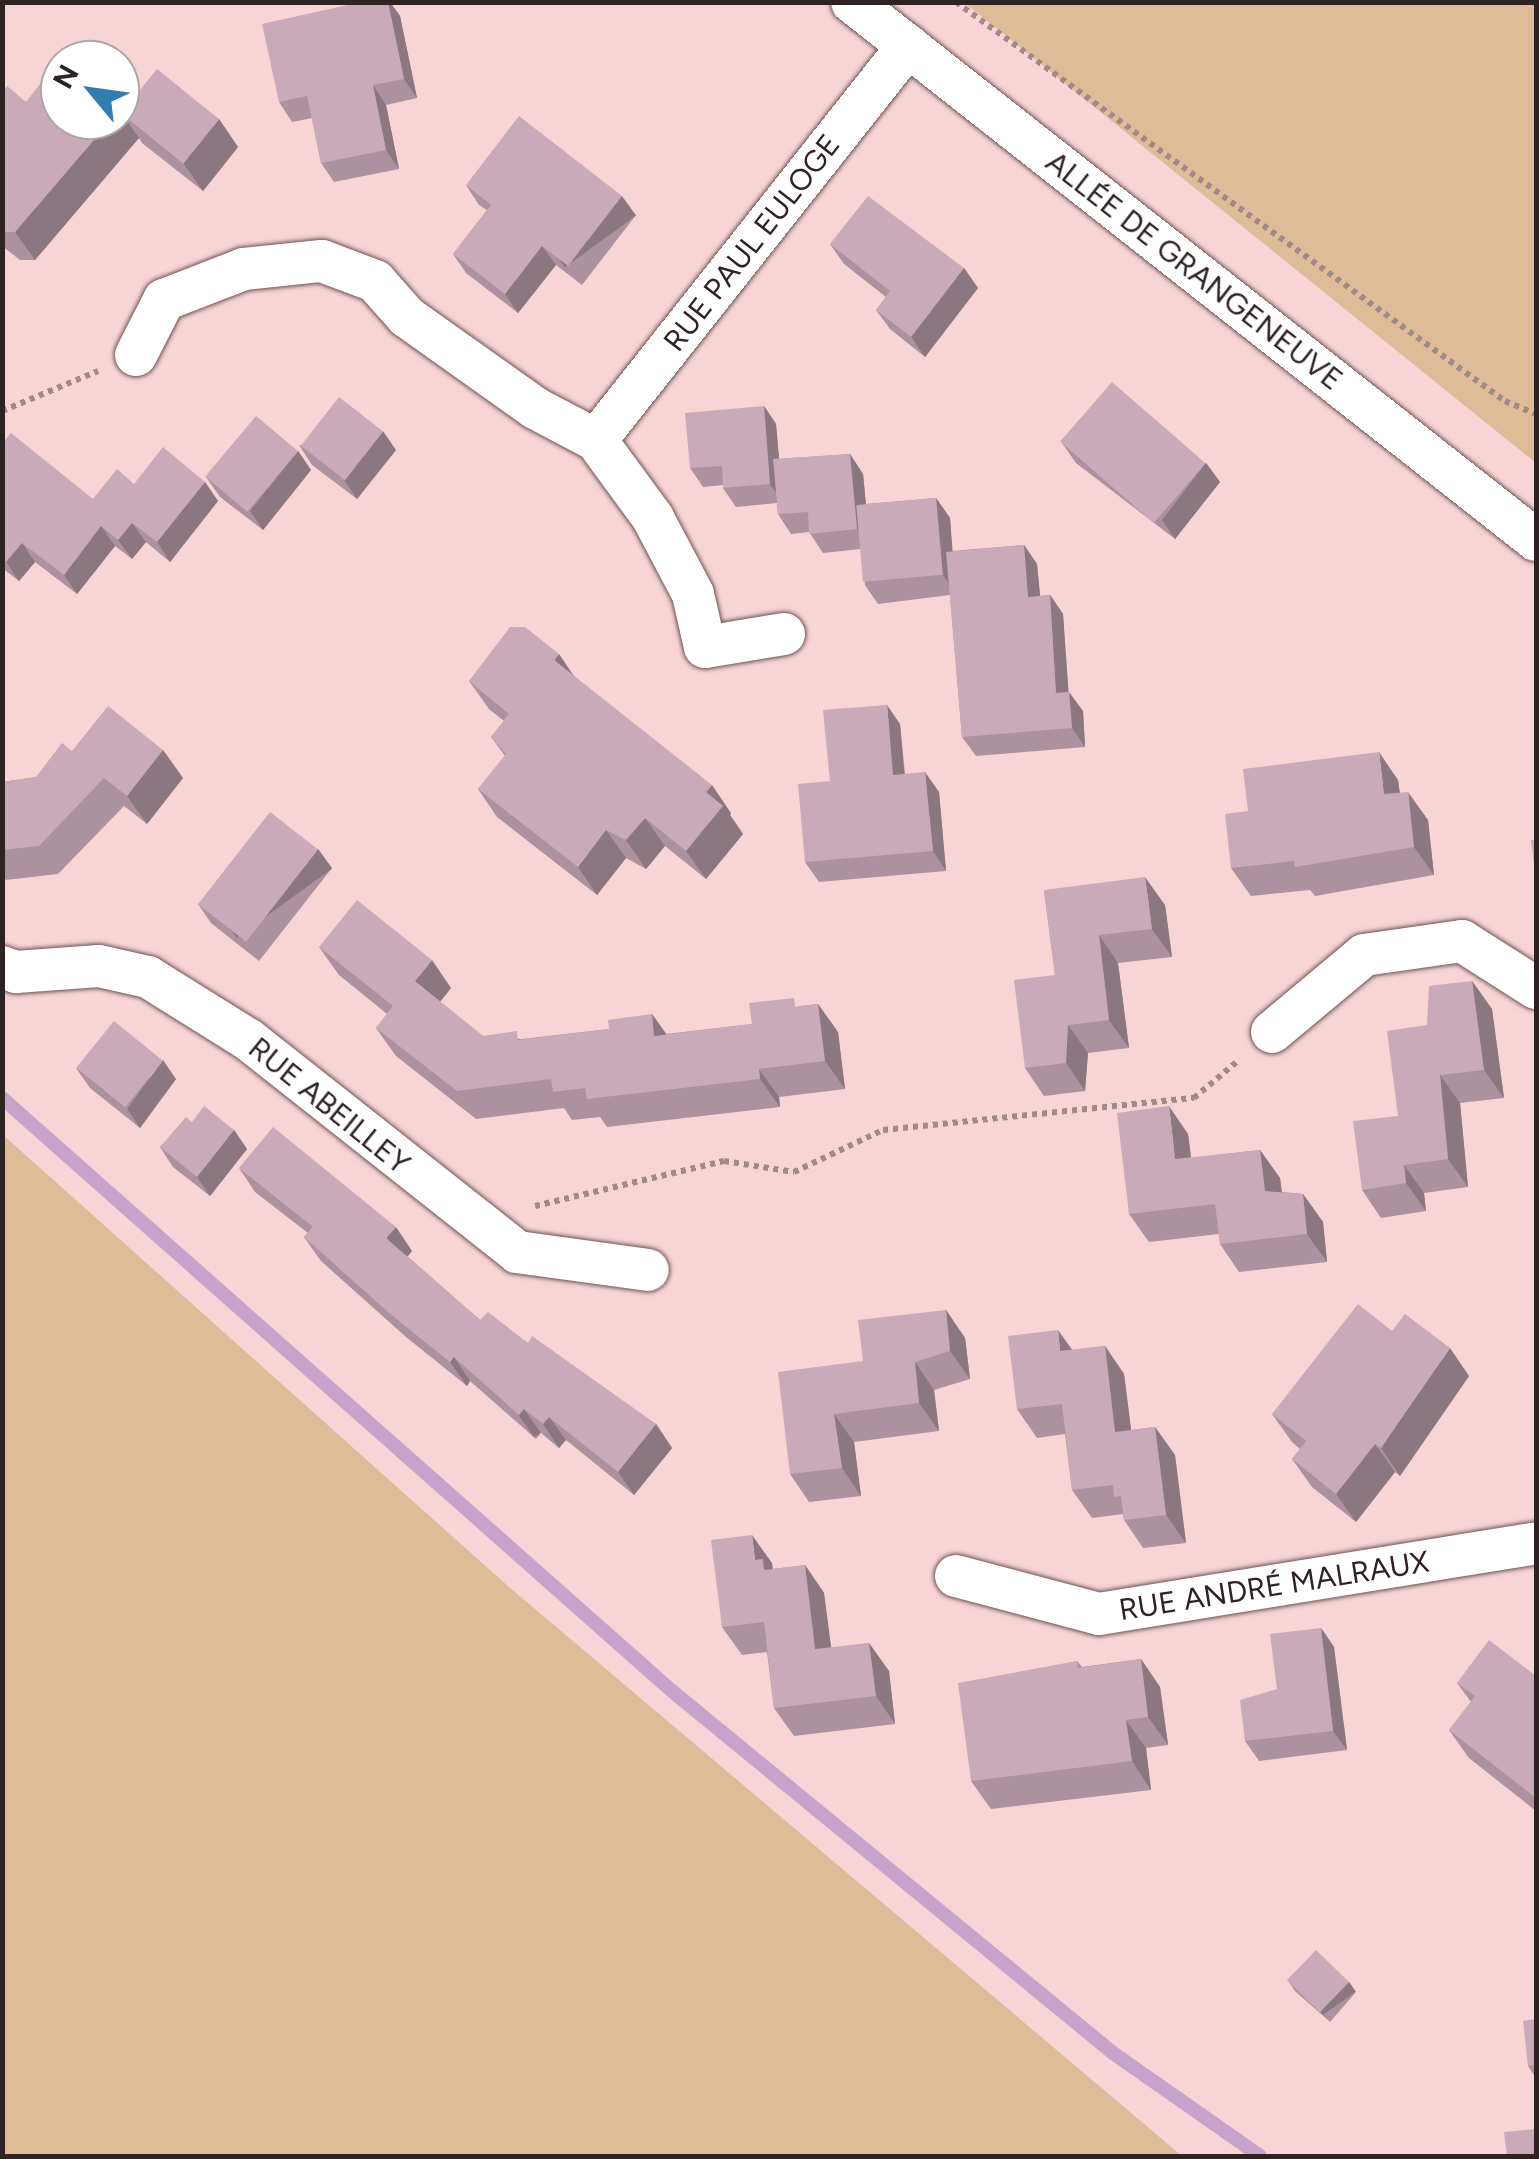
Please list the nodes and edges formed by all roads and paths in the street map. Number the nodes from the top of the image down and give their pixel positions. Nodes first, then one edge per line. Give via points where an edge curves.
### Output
1 (852, 2) edge
2 (956, 2) edge
3 (908, 46) junction
4 (136, 355) joint
5 (2, 410) edge
6 (1536, 414) edge
7 (596, 440) junction
8 (1536, 540) edge
9 (784, 634) dead end
10 (2, 967) edge
11 (1536, 988) edge
12 (1272, 1032) joint
13 (518, 1210) dead end
14 (648, 1270) dead end
15 (1536, 1543) edge
16 (956, 1576) dead end

1 - 3 street, ALLÉE DE GRANGENEUVE
2 - 6 path via 1474,379
3 - 7 street, RUE PAUL EULOGE
3 - 8 street, ALLÉE DE GRANGENEUVE
4 - 5 path
4 - 7 street via 164,300 244,269 322,262 375,281 407,318 535,408
7 - 9 street via 653,518 694,594 704,647
10 - 14 street, RUE ABEILLEY via 16,972 100,966 148,977 249,1040 518,1252
11 - 12 street via 1462,940 1364,954
12 - 13 path via 1194,1098 883,1130 794,1172 724,1161
15 - 16 street, RUE ANDRÉ MALRAUX via 1098,1614

